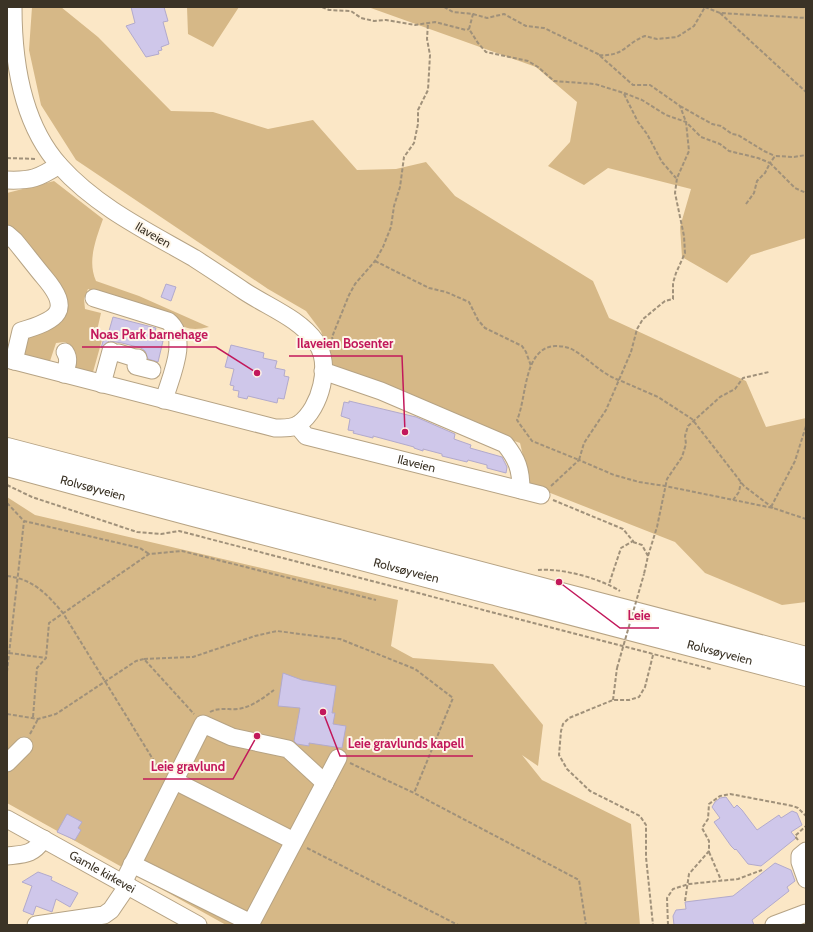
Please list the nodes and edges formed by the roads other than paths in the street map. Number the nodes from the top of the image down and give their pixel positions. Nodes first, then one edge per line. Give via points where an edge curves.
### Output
1 (11, 10) edge
2 (54, 159) junction
3 (7, 180) edge
4 (7, 234) edge
5 (94, 298) dead end
6 (14, 330) edge
7 (65, 352) dead end
8 (11, 360) edge
9 (152, 370) dead end
10 (323, 371) junction
11 (64, 374) junction
12 (102, 384) junction
13 (164, 400) junction
14 (299, 424) junction
15 (7, 449) edge
16 (7, 464) edge
17 (521, 490) junction
18 (541, 495) road end
19 (806, 658) edge
20 (806, 675) edge
21 (24, 746) dead end
22 (338, 758) road end
23 (7, 762) edge
24 (325, 783) junction
25 (173, 785) junction
26 (7, 819) edge
27 (44, 839) junction
28 (294, 841) junction
29 (806, 851) edge
30 (7, 856) edge
31 (132, 864) junction
32 (806, 879) edge
33 (125, 884) junction
34 (806, 913) edge
35 (36, 925) edge
36 (198, 925) edge
37 (774, 925) edge

1 - 2 street, Ilaveien via 22,88 32,121
2 - 3 street via 45,174 27,181
2 - 10 street, Ilaveien via 109,210 201,263 300,325 320,348
4 - 6 street via 52,286 60,299 56,315 38,325
5 - 13 street via 168,321 174,326 179,347
6 - 8 street
7 - 11 street via 68,362
8 - 11 street
9 - 12 street via 136,366 138,358 115,352
10 - 14 street, Ilaveien via 315,403
10 - 17 street via 381,392 505,444 516,457
11 - 12 street
12 - 13 street
13 - 14 street via 275,428 289,428
14 - 17 street, Ilaveien via 306,436
15 - 19 main road, Rolvsøyveien
16 - 20 main road, Rolvsøyveien via 196,516
17 - 18 street, Ilaveien
21 - 23 street
22 - 24 street
24 - 25 street via 288,749 232,738 203,724
24 - 28 street
25 - 28 street
25 - 31 street
26 - 27 street, Gamle kirkevei
27 - 30 street via 36,849 27,854
27 - 33 street, Gamle kirkevei
28 - 31 street via 251,923
29 - 32 street via 800,856 800,862
31 - 33 street
33 - 35 street via 111,910 104,915
33 - 36 street, Gamle kirkevei
34 - 37 street

